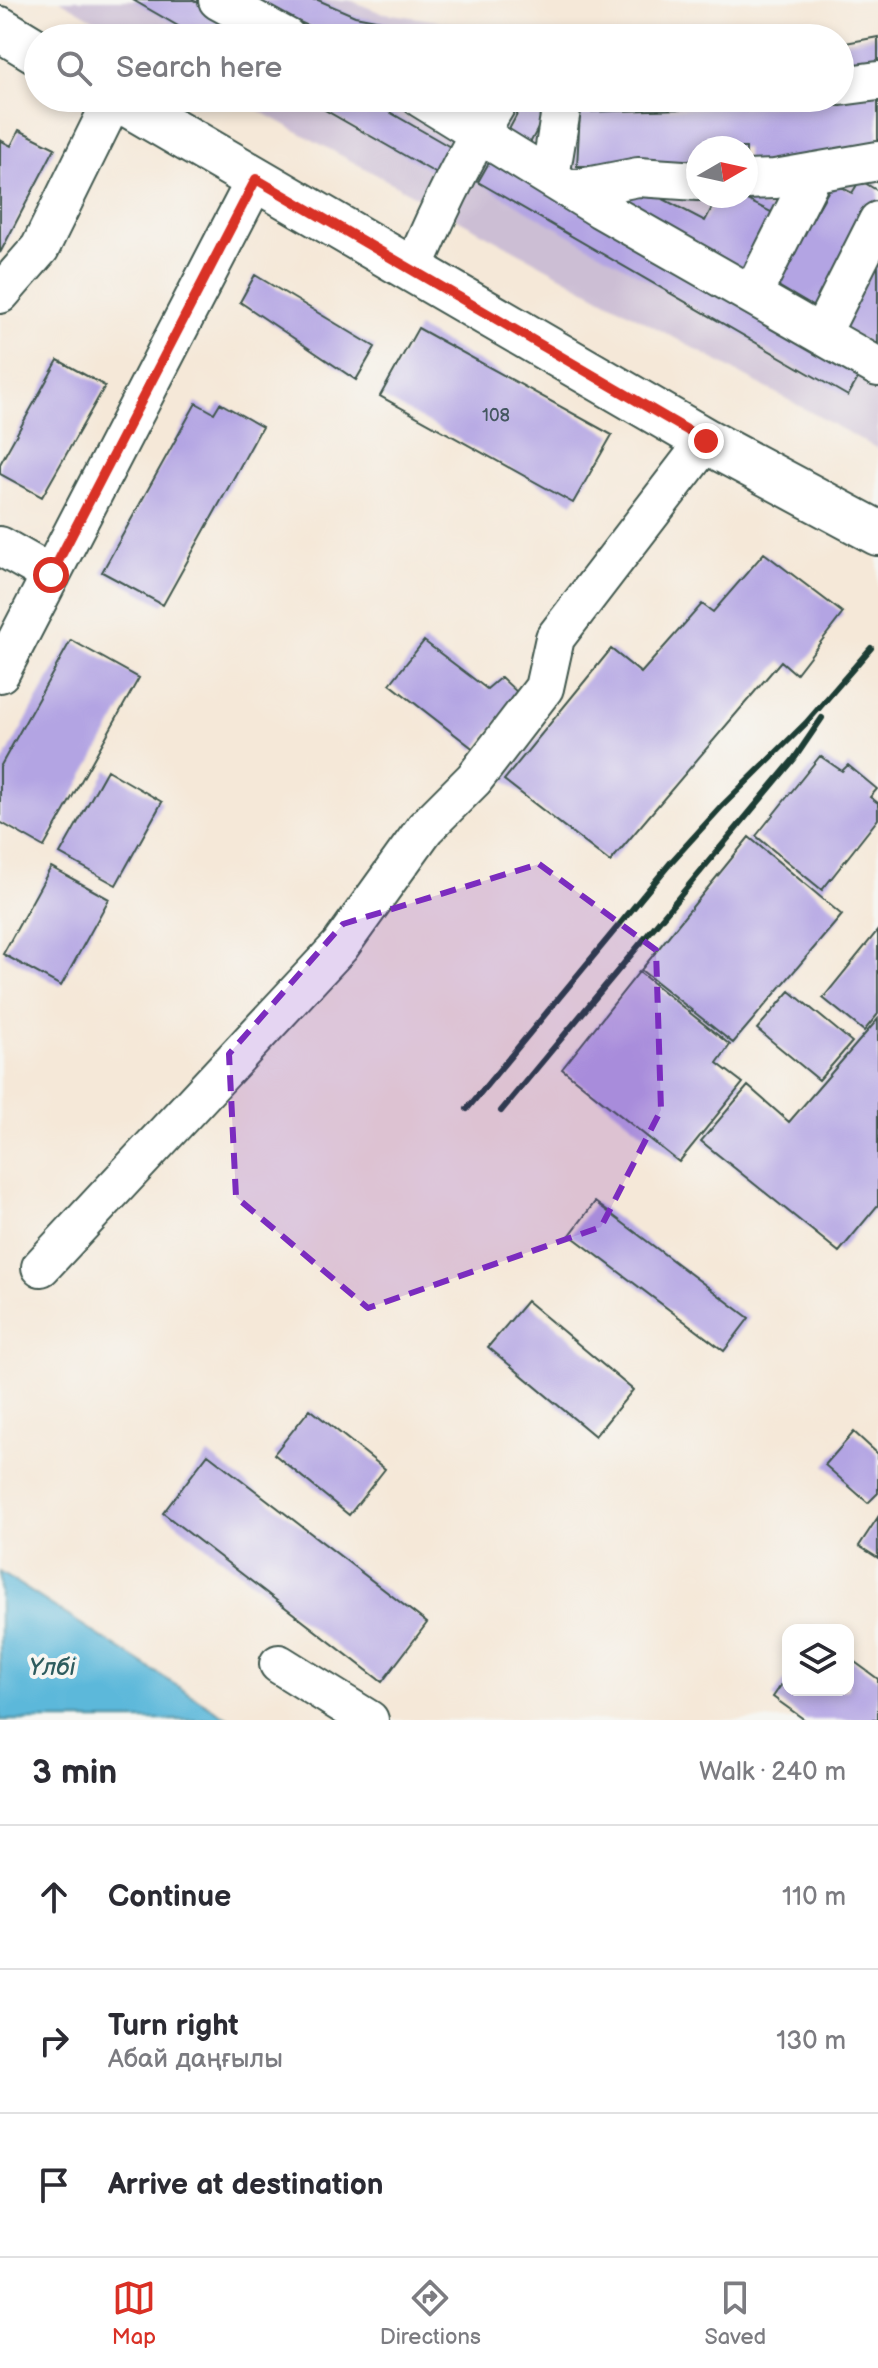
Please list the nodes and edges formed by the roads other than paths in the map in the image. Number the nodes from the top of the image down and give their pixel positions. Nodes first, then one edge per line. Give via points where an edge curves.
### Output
1 (218, 0) edge
2 (262, 24) edge
3 (0, 29) edge
4 (24, 44) edge
5 (878, 81) edge
6 (854, 84) edge
7 (108, 112) edge
8 (139, 112) edge
9 (443, 112) edge
10 (491, 112) edge
11 (563, 112) edge
12 (478, 134) junction
13 (878, 161) edge
14 (814, 172) junction
15 (256, 179) junction
16 (686, 180) edge
17 (758, 180) edge
18 (560, 184) junction
19 (878, 221) edge
20 (413, 270) junction
21 (0, 294) edge
22 (752, 295) junction
23 (821, 334) junction
24 (878, 367) edge
25 (706, 441) junction
26 (878, 533) edge
27 (0, 546) edge
28 (51, 575) junction
29 (0, 673) edge
30 (41, 1267) dead end
31 (279, 1664) dead end
32 (369, 1720) edge

1 - 2 lane
3 - 4 main road
5 - 6 lane
7 - 21 lane via 40,248
8 - 15 main road
9 - 12 lane
10 - 12 lane
11 - 18 lane
12 - 18 lane
12 - 20 lane
13 - 14 lane
14 - 17 lane
14 - 22 lane
15 - 20 main road
15 - 28 lane
16 - 18 lane via 638,177
18 - 22 lane
19 - 23 lane
20 - 25 main road
22 - 23 lane
23 - 24 lane
25 - 26 main road
25 - 30 lane via 555,638 544,688 474,779 425,828 340,946
27 - 28 lane
28 - 29 lane
31 - 32 lane

